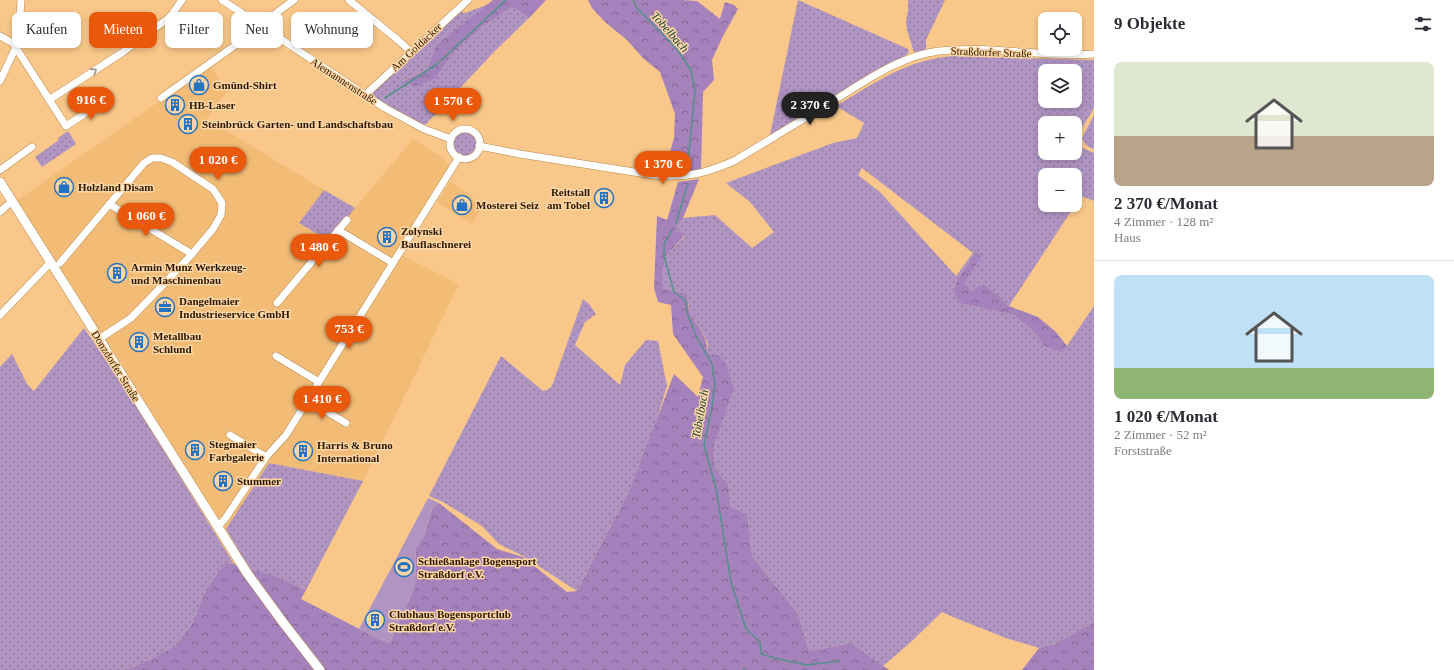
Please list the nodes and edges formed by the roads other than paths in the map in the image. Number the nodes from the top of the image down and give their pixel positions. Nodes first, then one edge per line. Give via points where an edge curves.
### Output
1 (21, 0) edge
2 (182, 0) edge
3 (222, 0) edge
4 (294, 0) edge
5 (349, 0) edge
6 (468, 0) edge
7 (20, 12) edge
8 (240, 12) edge
9 (278, 12) edge
10 (0, 36) edge
11 (283, 40) edge
12 (12, 42) edge
13 (16, 48) edge
14 (17, 48) edge
15 (231, 48) edge
16 (411, 52) junction
17 (1094, 54) edge
18 (0, 81) edge
19 (365, 95) junction
20 (161, 98) dead end
21 (50, 100) junction
22 (110, 103) dead end
23 (451, 138) junction
24 (479, 146) junction
25 (32, 148) dead end
26 (459, 157) junction
27 (0, 170) edge
28 (0, 182) edge
29 (3, 193) edge
30 (12, 201) junction
31 (109, 204) junction
32 (0, 212) edge
33 (347, 220) dead end
34 (338, 230) junction
35 (192, 254) junction
36 (50, 263) junction
37 (60, 263) dead end
38 (393, 263) junction
39 (277, 303) dead end
40 (0, 315) edge
41 (99, 339) junction
42 (276, 356) dead end
43 (318, 382) junction
44 (308, 400) junction
45 (346, 423) dead end
46 (230, 435) dead end
47 (266, 457) junction
48 (218, 526) junction
49 (320, 670) edge

1 - 7 street
21 -> 2 street via 123,52 170,17
3 - 8 street, Alemannenstraße
4 - 9 street
5 - 16 street
6 - 16 street, Am Goldacker
10 - 12 street
11 - 19 street, Alemannenstraße
13 - 18 street
14 - 21 street
15 - 20 street
16 - 19 street, Am Goldacker
17 - 24 street, Straßdorfer Straße via 1055,55 965,50 913,57 881,72 728,164 687,176 653,175
19 - 23 street, Alemannenstraße via 412,123
21 - 22 street via 66,126 95,107
23 - 24 street via 459,130 468,130 478,137
23 - 26 street via 450,148
24 - 26 street via 472,157
25 - 27 street
26 - 38 street
28 - 29 main road, Donzdorfer Straße
29 - 30 main road, Donzdorfer Straße
30 - 32 street
30 - 36 main road, Donzdorfer Straße
31 - 35 street
31 - 35 street via 144,163 152,158 172,162 213,189 222,203 221,215 213,229
31 - 37 street
33 - 34 street
34 - 38 street
34 - 39 street
35 - 41 street via 131,318
36 - 40 street
36 - 41 main road, Donzdorfer Straße
38 - 43 street
41 - 48 main road, Donzdorfer Straße
42 - 43 street
43 - 44 street
44 - 45 street
44 - 47 street via 286,435
46 - 47 street
47 - 48 street
48 - 49 main road, Donzdorfer Straße via 264,598

